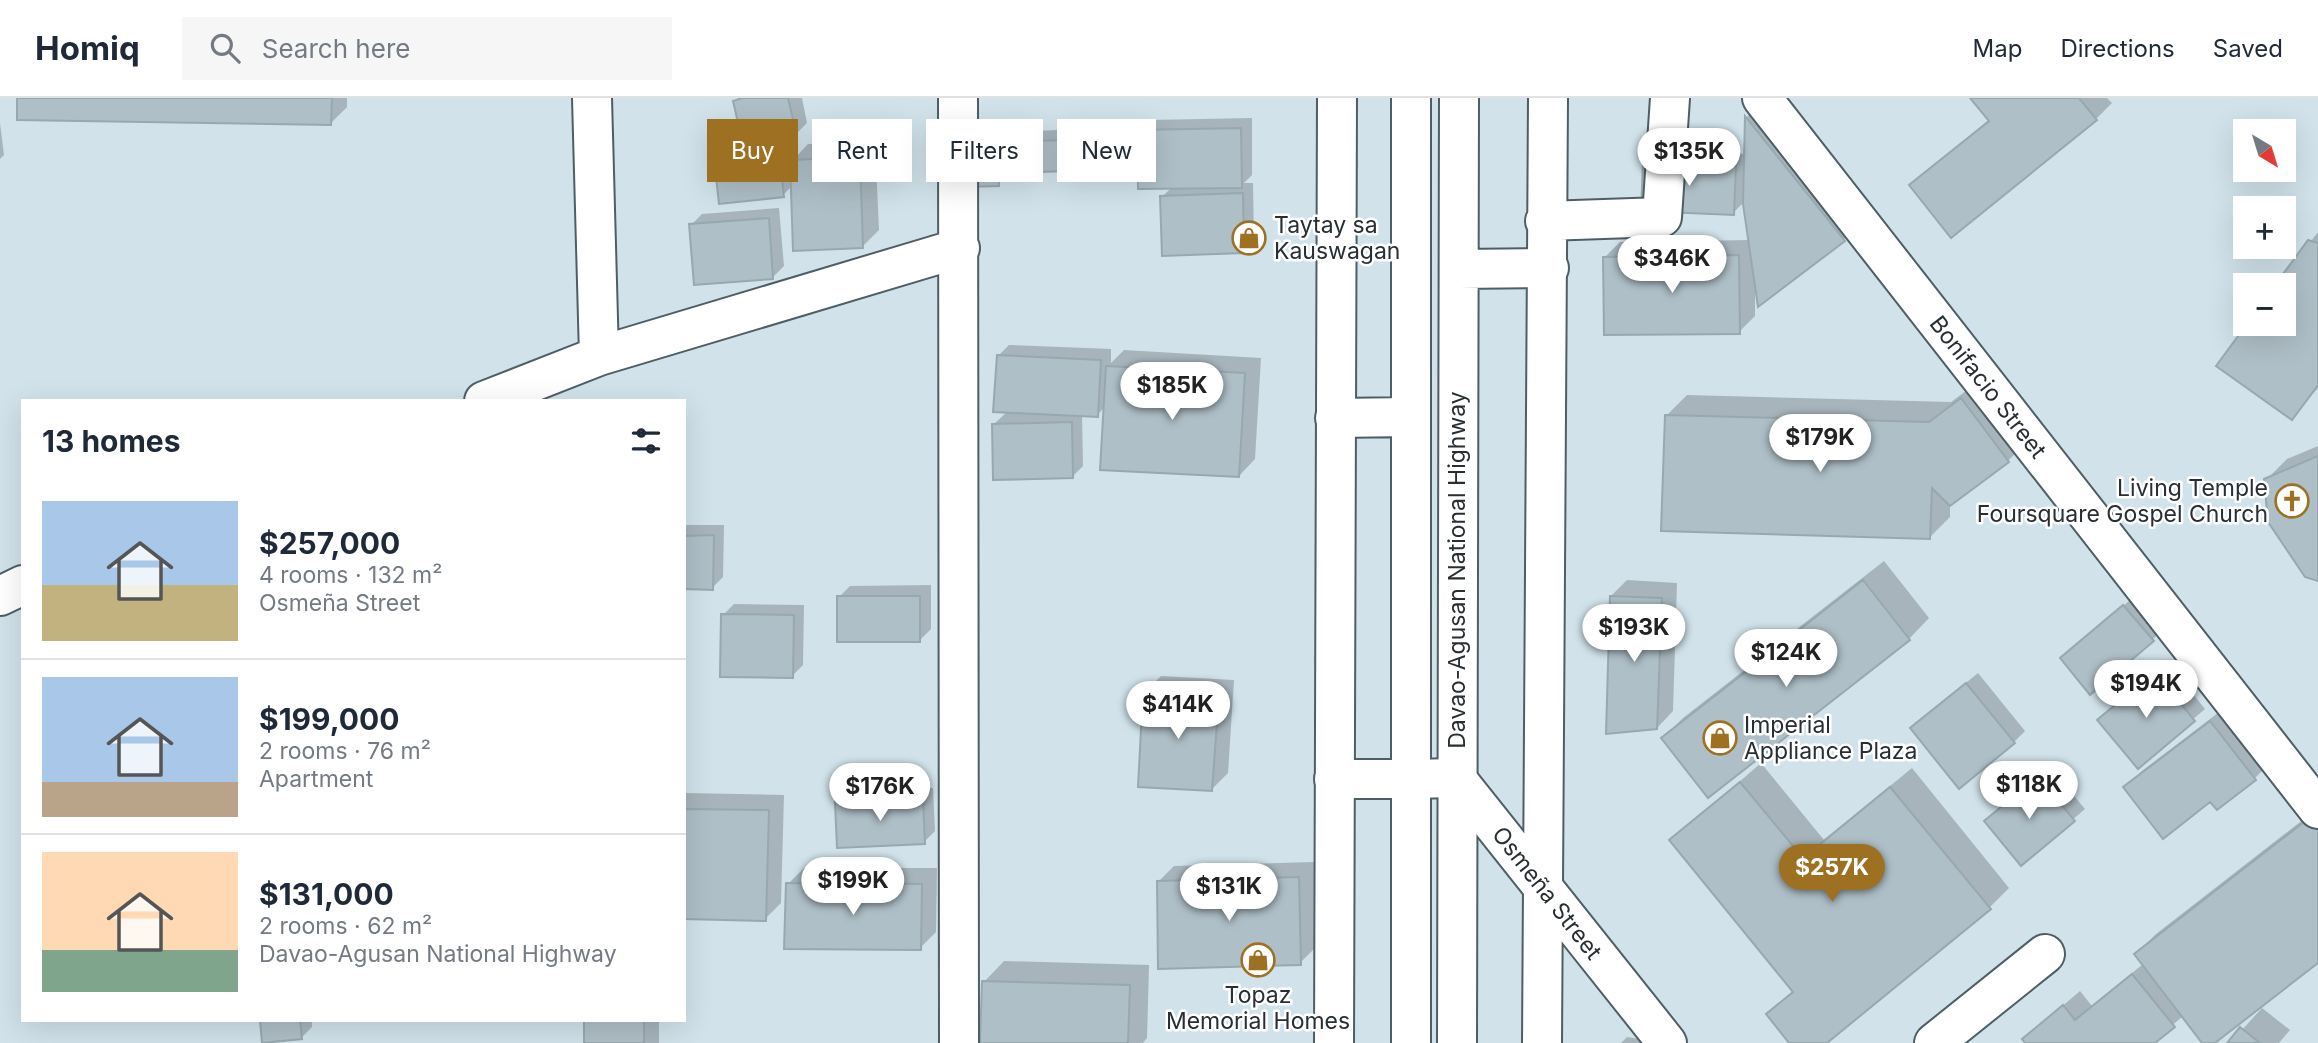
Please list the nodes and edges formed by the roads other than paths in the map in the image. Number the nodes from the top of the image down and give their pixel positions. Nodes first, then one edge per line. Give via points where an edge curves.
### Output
1 (592, 98) edge
2 (958, 98) edge
3 (1337, 98) edge
4 (1411, 98) edge
5 (1460, 98) edge
6 (1548, 98) edge
7 (1670, 98) edge
8 (1762, 98) edge
9 (1545, 221) junction
10 (960, 248) junction
11 (1549, 268) junction
12 (1459, 269) junction
13 (599, 356) junction
14 (489, 399) edge
15 (1410, 417) junction
16 (1335, 418) junction
17 (21, 586) edge
18 (0, 596) edge
19 (1457, 778) junction
20 (1334, 779) junction
21 (1410, 779) junction
22 (2318, 809) edge
23 (1542, 887) junction
24 (2045, 954) dead end
25 (959, 1043) edge
26 (1334, 1043) edge
27 (1411, 1043) edge
28 (1457, 1043) edge
29 (1542, 1043) edge
30 (1667, 1043) edge
31 (1934, 1043) edge

1 - 13 main road
2 - 10 main road
3 - 16 main road
4 - 15 main road, Davao-Agusan National Highway
5 - 12 main road, Davao-Agusan National Highway
6 - 9 main road
7 - 9 main road via 1662,217
8 - 22 main road, Bonifacio Street
9 - 11 main road
10 - 13 main road
10 - 25 main road
11 - 12 main road
11 - 23 main road
12 - 19 main road, Davao-Agusan National Highway
13 - 14 main road
15 - 16 main road
15 - 21 main road, Davao-Agusan National Highway
16 - 20 main road
17 - 18 main road
19 - 21 main road
19 - 23 main road, Osmeña Street
19 - 28 main road, Davao-Agusan National Highway
20 - 21 main road
20 - 26 main road
21 - 27 main road, Davao-Agusan National Highway
23 - 29 main road
23 - 30 main road, Osmeña Street
24 - 31 main road

